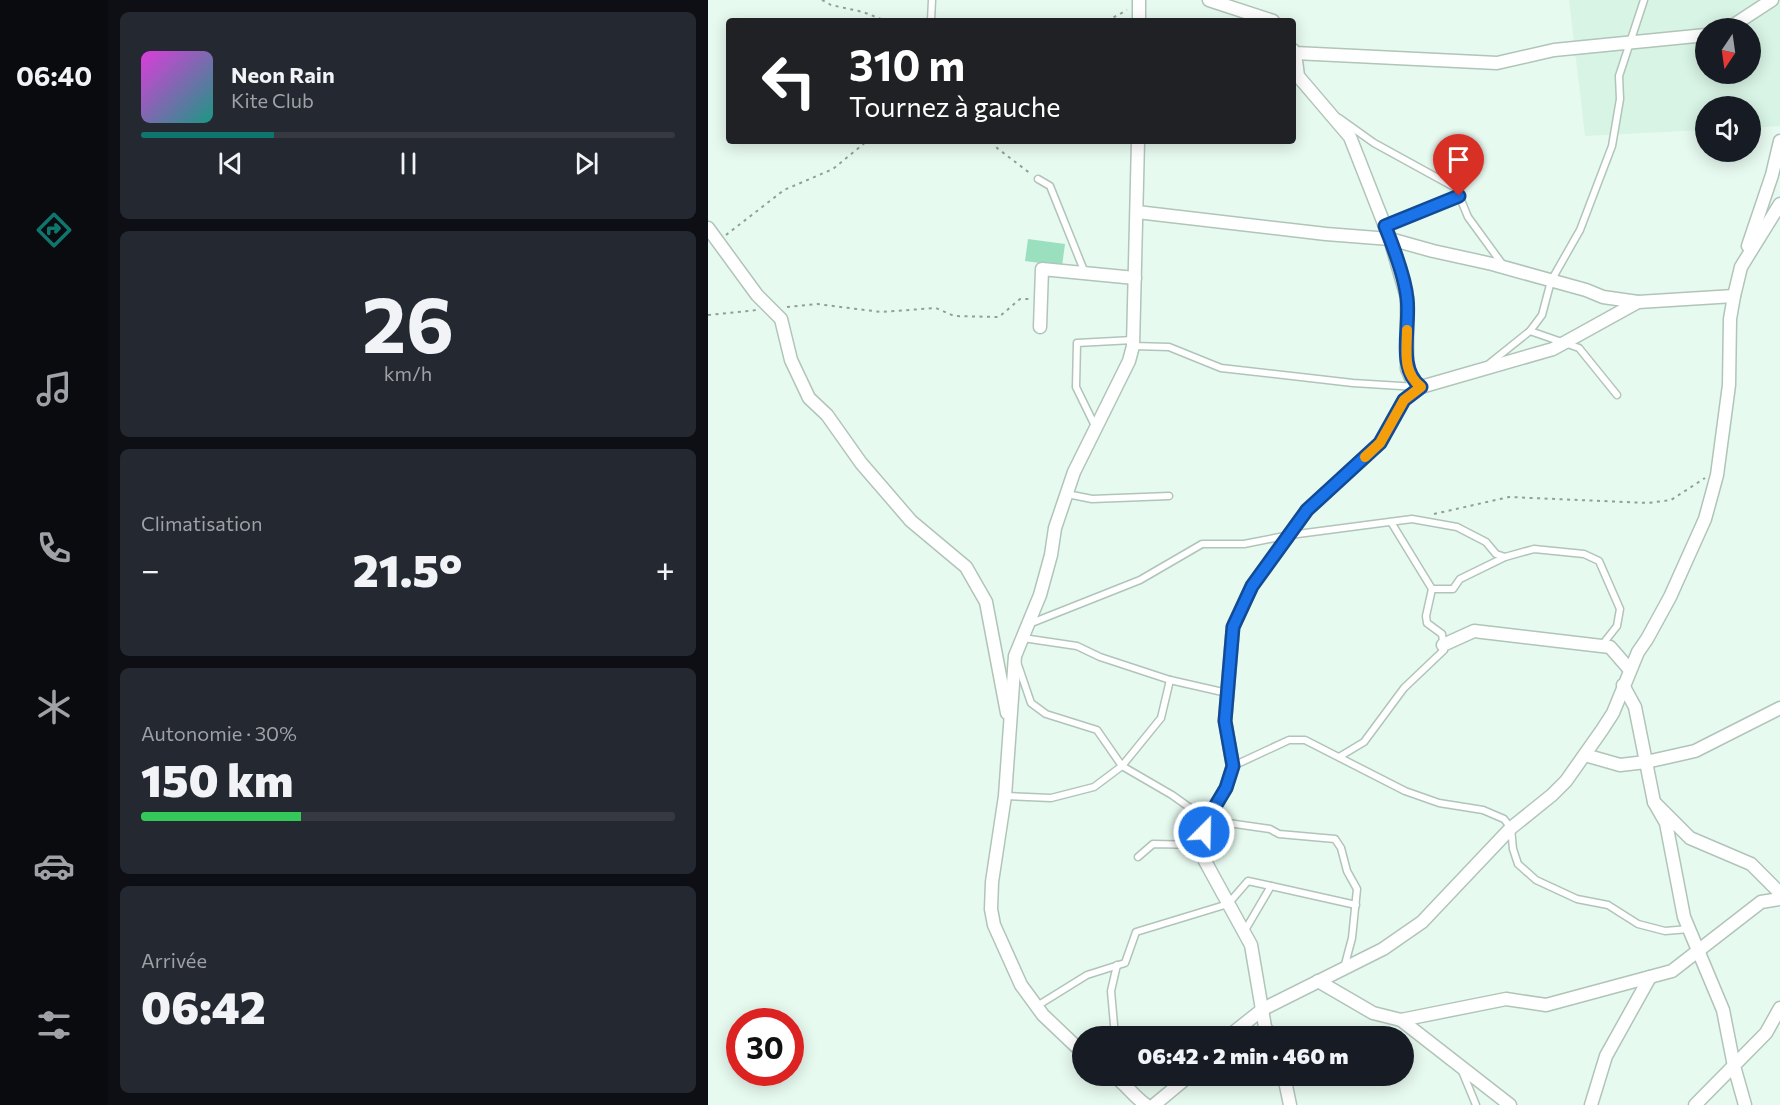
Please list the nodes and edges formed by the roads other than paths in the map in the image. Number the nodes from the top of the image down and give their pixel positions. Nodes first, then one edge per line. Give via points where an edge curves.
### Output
1 (932, 0) edge
2 (1209, 0) edge
3 (1644, 0) edge
4 (1772, 0) edge
5 (932, 18) edge
6 (1264, 18) edge
7 (1744, 18) edge
8 (1695, 36) edge
9 (1630, 42) junction
10 (1296, 51) edge
11 (1296, 64) edge
12 (1323, 105) junction
13 (1780, 141) edge
14 (1138, 144) edge
15 (1038, 179) road end
16 (1459, 196) junction
17 (1780, 204) edge
18 (1137, 212) junction
19 (1385, 226) junction
20 (708, 228) edge
21 (1390, 239) junction
22 (1505, 267) junction
23 (1741, 267) junction
24 (1085, 273) junction
25 (1135, 278) junction
26 (1551, 281) junction
27 (1734, 296) junction
28 (1638, 302) junction
29 (1040, 327) dead end
30 (1530, 331) junction
31 (1566, 342) junction
32 (1133, 343) junction
33 (1483, 369) junction
34 (1421, 387) junction
35 (1617, 395) dead end
36 (1096, 428) junction
37 (1067, 494) junction
38 (1169, 496) dead end
39 (1391, 522) junction
40 (1290, 535) junction
41 (1505, 557) junction
42 (1432, 590) junction
43 (1028, 625) junction
44 (1023, 638) junction
45 (1443, 645) junction
46 (1602, 646) junction
47 (1015, 656) junction
48 (1630, 670) junction
49 (1170, 680) junction
50 (1623, 685) junction
51 (1227, 693) junction
52 (1780, 708) edge
53 (1010, 730) junction
54 (1585, 755) junction
55 (1339, 757) junction
56 (1646, 762) junction
57 (1122, 766) junction
58 (1233, 766) junction
59 (1005, 796) junction
60 (1654, 802) junction
61 (1207, 820) junction
62 (1511, 828) junction
63 (1201, 845) junction
64 (1138, 857) dead end
65 (1270, 886) junction
66 (1780, 892) edge
67 (1780, 899) edge
68 (1228, 904) junction
69 (1356, 905) junction
70 (1690, 929) junction
71 (1244, 932) junction
72 (1699, 950) junction
73 (1117, 965) junction
74 (1344, 968) junction
75 (1650, 977) junction
76 (1318, 981) junction
77 (1036, 1006) junction
78 (1780, 1008) edge
79 (1263, 1009) junction
80 (1401, 1020) junction
81 (1114, 1026) edge
82 (1239, 1026) edge
83 (1265, 1026) edge
84 (1072, 1043) edge
85 (1459, 1065) junction
86 (1734, 1066) junction
87 (1127, 1086) edge
88 (1177, 1086) edge
89 (1286, 1086) edge
90 (1146, 1105) edge
91 (1154, 1105) edge
92 (1290, 1105) edge
93 (1476, 1105) edge
94 (1510, 1105) edge
95 (1591, 1105) edge
96 (1695, 1105) edge
97 (1745, 1105) edge

1 - 5 lane
2 - 6 street
3 - 9 lane
4 - 7 street
8 - 9 street
9 - 10 street via 1497,63
9 - 26 lane via 1619,76 1620,99 1612,146 1580,230
11 - 12 street via 1298,76
12 - 16 lane via 1374,143 1456,188
12 - 19 street via 1350,137
13 - 23 street
14 - 18 street
15 - 24 lane via 1050,186
16 - 19 lane
16 - 22 lane via 1468,217
17 - 23 street
18 - 21 street
18 - 25 street
19 - 21 street
20 - 53 street via 757,295 781,319 791,360 809,398 827,415 861,463 911,521 966,567 986,602
21 - 22 street
21 - 34 street via 1407,298 1407,369
22 - 26 street
23 - 27 street
24 - 25 street
24 - 29 street via 1042,269
25 - 32 street
26 - 28 street via 1603,297
26 - 30 lane via 1542,315
27 - 28 street
27 - 48 street via 1729,385 1717,475 1705,519 1670,597
28 - 31 street
30 - 31 lane
30 - 33 lane
31 - 33 street
31 - 35 lane via 1579,348
32 - 34 lane via 1169,347 1221,368
32 - 36 street via 1129,361
32 - 36 lane via 1077,343 1076,387
33 - 34 street
34 - 40 street via 1404,400 1380,443 1307,510
36 - 37 street
37 - 38 lane via 1092,499
37 - 43 street via 1055,528 1041,595
39 - 40 lane
39 - 41 lane via 1412,519 1457,527
39 - 42 lane
40 - 43 lane via 1244,544 1202,544 1140,580
40 - 51 street via 1252,586 1233,627
41 - 42 lane via 1460,579 1454,589
41 - 46 lane via 1534,549 1584,554 1599,561 1620,609 1617,626
42 - 45 lane via 1427,623 1442,634
43 - 44 street
44 - 47 street
44 - 49 lane via 1077,646
45 - 46 street via 1474,631
45 - 55 lane via 1444,650 1404,688 1364,742
46 - 48 street via 1610,647
47 - 53 street
47 - 57 lane via 1031,703 1046,714 1097,730
48 - 50 street
49 - 51 lane
49 - 57 lane via 1161,718
50 - 54 street via 1613,713
50 - 56 street via 1635,707
51 - 58 street via 1225,721
52 - 56 street via 1695,751
53 - 59 street
54 - 56 street via 1620,765
54 - 62 street via 1552,795
55 - 58 lane via 1305,740 1289,740
55 - 62 lane via 1439,803 1483,810 1504,819
56 - 60 street
57 - 59 lane via 1094,787 1051,798
57 - 61 lane
58 - 61 street via 1226,788
59 - 77 street via 992,882 993,917 1021,985
60 - 66 street via 1690,838 1751,864
60 - 70 street via 1666,823 1684,917
61 - 63 street
61 - 69 lane via 1270,829 1279,834 1335,839 1357,889
62 - 70 lane via 1518,864 1536,880 1577,899 1608,905 1638,924 1665,930
62 - 74 street via 1422,922 1401,938
63 - 64 lane via 1152,844
63 - 68 street via 1204,861
65 - 68 lane via 1248,881
65 - 69 lane
65 - 71 lane
67 - 72 street via 1761,902
68 - 71 street
68 - 73 lane via 1136,933 1125,963
69 - 74 lane
70 - 72 street
71 - 79 street via 1251,945
72 - 75 street via 1672,971
72 - 86 street via 1723,1010
73 - 77 lane via 1087,975
73 - 81 lane via 1111,991
74 - 76 street
75 - 80 street via 1546,1005 1506,999
75 - 95 street via 1606,1056
76 - 79 street
76 - 80 street via 1373,1013
77 - 84 street
78 - 86 street via 1767,1033
79 - 82 street
79 - 83 street
80 - 85 street
85 - 93 lane
85 - 94 street
86 - 96 street
86 - 97 street
87 - 90 street
88 - 91 street
89 - 92 street

